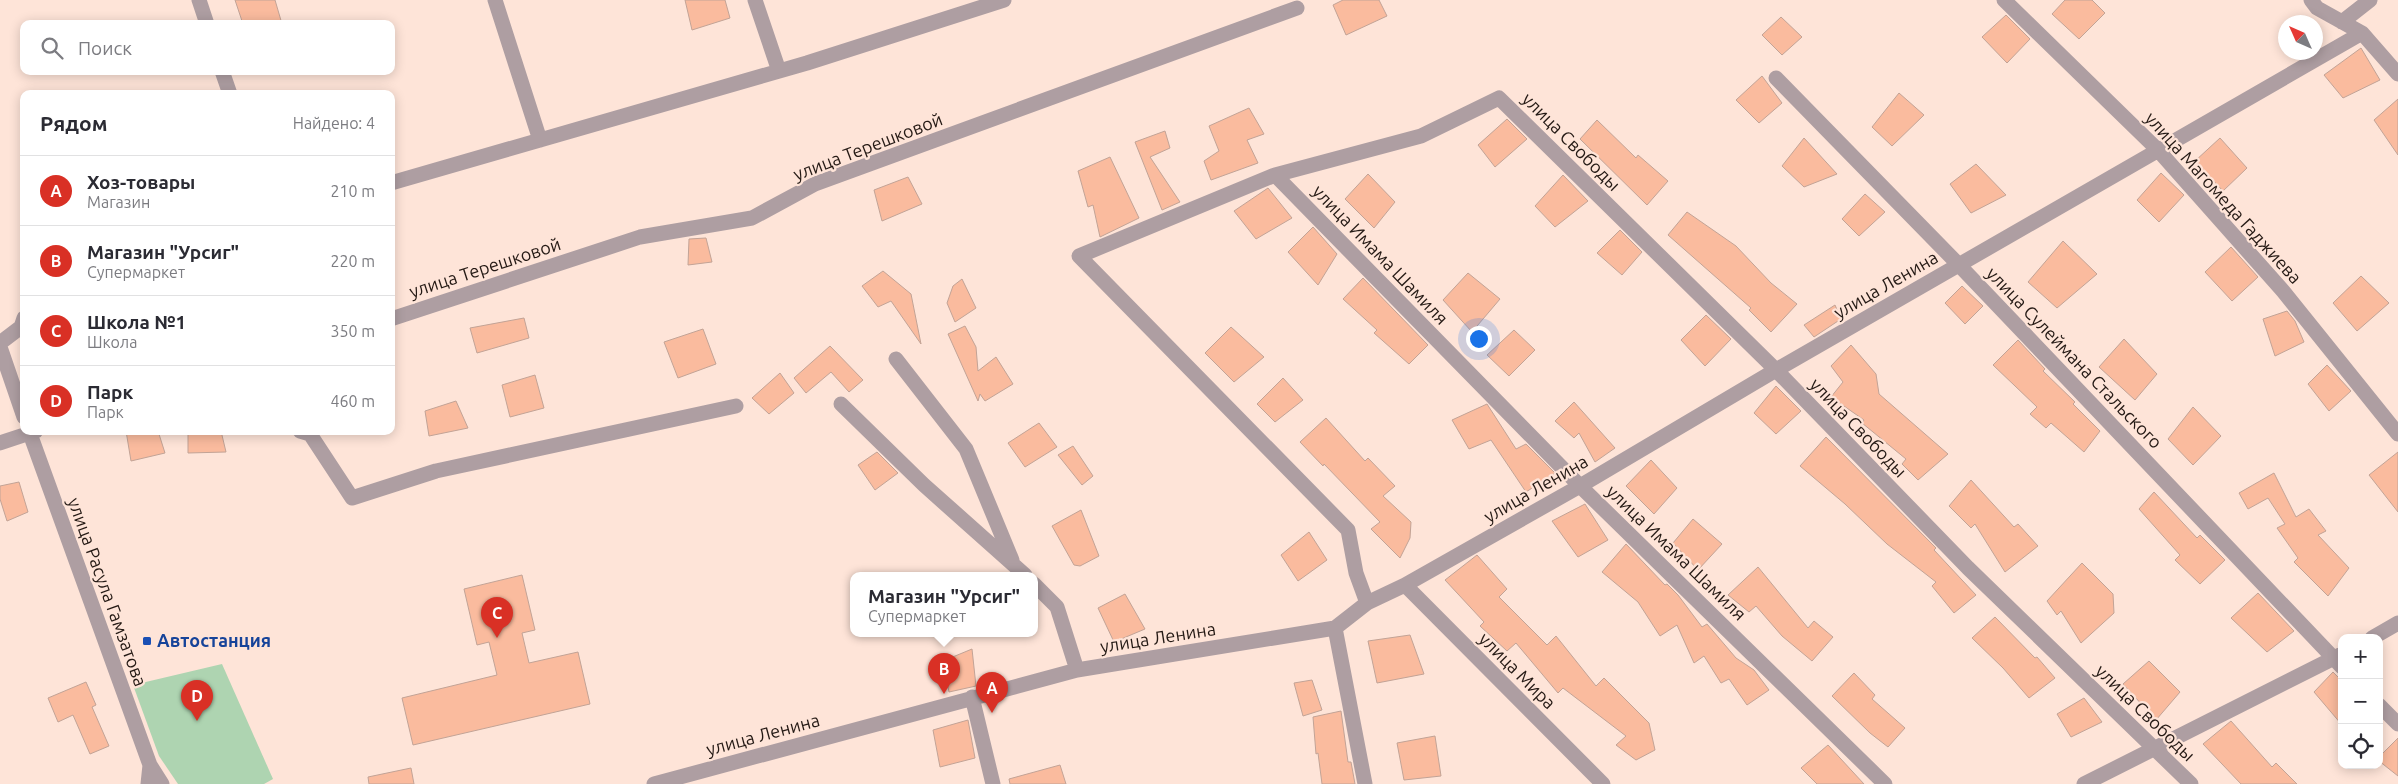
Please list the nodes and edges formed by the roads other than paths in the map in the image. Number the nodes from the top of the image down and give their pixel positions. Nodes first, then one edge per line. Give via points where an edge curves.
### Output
1 (199, 0) edge
2 (495, 0) edge
3 (755, 0) edge
4 (1004, 0) edge
5 (2004, 0) edge
6 (2311, 0) edge
7 (2370, 0) edge
8 (1297, 8) dead end
9 (206, 20) edge
10 (2342, 22) junction
11 (2362, 33) junction
12 (779, 71) junction
13 (2398, 74) edge
14 (223, 75) edge
15 (1776, 78) dead end
16 (229, 90) edge
17 (540, 140) junction
18 (2158, 150) junction
19 (1275, 175) junction
20 (395, 182) edge
21 (1959, 265) junction
22 (395, 318) edge
23 (20, 328) edge
24 (0, 345) edge
25 (896, 359) dead end
26 (1776, 370) junction
27 (841, 404) dead end
28 (20, 405) edge
29 (736, 406) dead end
30 (2398, 434) edge
31 (23, 435) edge
32 (32, 435) edge
33 (311, 435) edge
34 (0, 443) edge
35 (1580, 486) junction
36 (1013, 564) junction
37 (1022, 572) edge
38 (1405, 585) junction
39 (1038, 588) edge
40 (1367, 603) junction
41 (2398, 623) edge
42 (1335, 628) junction
43 (2379, 634) edge
44 (2338, 659) edge
45 (2338, 660) edge
46 (1077, 670) junction
47 (972, 697) junction
48 (2383, 709) edge
49 (2398, 724) edge
50 (2155, 749) junction
51 (150, 764) junction
52 (148, 784) edge
53 (162, 784) edge
54 (654, 784) edge
55 (993, 784) edge
56 (1365, 784) edge
57 (1603, 784) edge
58 (1885, 784) edge
59 (2084, 784) edge
60 (2191, 784) edge

1 - 9 street
2 - 17 street
3 - 12 street
4 - 12 street
5 - 18 street, улица Магомеда Гаджиева
6 - 10 street via 2317,8
7 - 10 street
8 - 22 street, улица Терешковой via 815,184 752,218 640,236
10 - 11 street
11 - 13 street
11 - 18 street, улица Ленина
12 - 17 street
14 - 16 street
15 - 21 street, улица Сулеймана Стальского
17 - 20 street
18 - 21 street, улица Ленина
18 - 30 street, улица Магомеда Гаджиева via 2283,291
19 - 26 street, улица Свободы via 1421,136 1499,98
19 - 35 street, улица Имама Шамиля
19 - 40 street via 1079,256 1348,530 1356,573
21 - 26 street, улица Ленина
21 - 44 street, улица Сулеймана Стальского
23 - 24 street
24 - 28 street
25 - 36 street via 966,449
26 - 35 street, улица Ленина
26 - 50 street, улица Свободы via 1968,568
27 - 36 street via 924,485
29 - 33 street via 436,471 352,498
31 - 34 street
32 - 51 street, улица Расула Гамзатова
35 - 38 street, улица Ленина
35 - 58 street, улица Имама Шамиля
36 - 37 street
38 - 40 street, улица Ленина
38 - 57 street, улица Мира
39 - 46 street via 1057,607
40 - 42 street, улица Ленина
41 - 43 street
42 - 46 street, улица Ленина
42 - 56 street
45 - 50 street
46 - 47 street, улица Ленина
47 - 54 street, улица Ленина
47 - 55 street
48 - 49 street
50 - 59 street
50 - 60 street, улица Свободы
51 - 52 street, улица Расула Гамзатова
51 - 53 street, улица Расула Гамзатова

